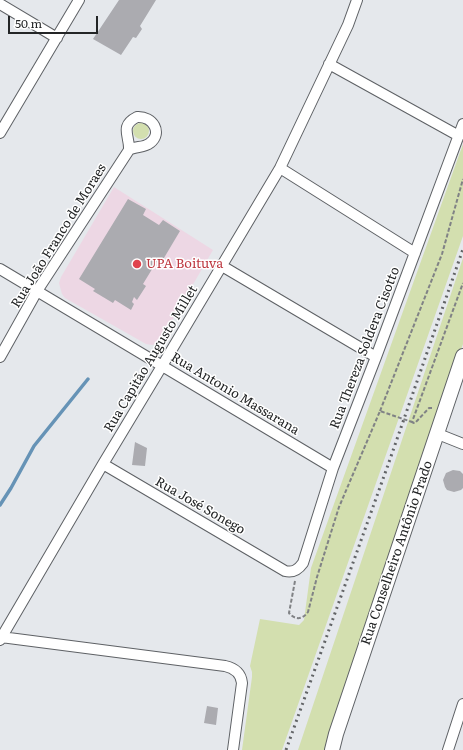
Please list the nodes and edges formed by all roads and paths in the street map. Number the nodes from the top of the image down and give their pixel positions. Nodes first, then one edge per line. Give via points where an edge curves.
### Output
1 (79, 0) edge
2 (357, 0) edge
3 (0, 4) edge
4 (57, 38) junction
5 (329, 64) junction
6 (463, 124) edge
7 (0, 133) edge
8 (459, 136) junction
9 (129, 150) dead end
10 (280, 168) junction
11 (463, 179) edge
12 (415, 253) junction
13 (222, 266) junction
14 (0, 269) edge
15 (463, 283) edge
16 (37, 292) junction
17 (463, 356) edge
18 (0, 357) edge
19 (376, 358) junction
20 (162, 366) junction
21 (380, 411) junction
22 (444, 413) junction
23 (412, 422) junction
24 (438, 434) junction
25 (463, 444) edge
26 (102, 464) junction
27 (333, 468) junction
28 (297, 570) junction
29 (1, 638) edge
30 (463, 704) edge
31 (233, 750) edge
32 (332, 750) edge
33 (448, 750) edge

1 - 4 street
2 - 5 street, Rua Capitão Augusto Millet
3 - 4 street
4 - 7 street
5 - 8 street
5 - 10 street, Rua Capitão Augusto Millet
6 - 8 street, Rua Thereza Soldera Cisotto
8 - 12 street, Rua Thereza Soldera Cisotto
9 - 16 street, Rua João Franco de Moraes
10 - 12 street
10 - 13 street, Rua Capitão Augusto Millet
11 - 21 path via 442,254
12 - 19 street, Rua Thereza Soldera Cisotto
13 - 19 street
13 - 20 street, Rua Capitão Augusto Millet
14 - 16 street, Rua Antonio Massarana
15 - 23 path
16 - 18 street, Rua João Franco de Moraes
16 - 20 street, Rua Antonio Massarana
17 - 22 main road, Rua Conselheiro Antônio Prado
19 - 27 street, Rua Thereza Soldera Cisotto
20 - 26 street, Rua Capitão Augusto Millet
20 - 27 street, Rua Antonio Massarana
21 - 23 path
21 - 28 path via 339,507 308,612 299,618 289,613
22 - 23 path via 429,408 415,423
22 - 24 main road, Rua Conselheiro Antônio Prado
24 - 25 street
24 - 32 main road, Rua Conselheiro Antônio Prado
26 - 28 street, Rua José Sonego via 285,570
26 - 29 street, Rua Capitão Augusto Millet
27 - 28 street, Rua Thereza Soldera Cisotto via 303,564
29 - 31 street via 232,668 238,672 242,686
30 - 33 street

